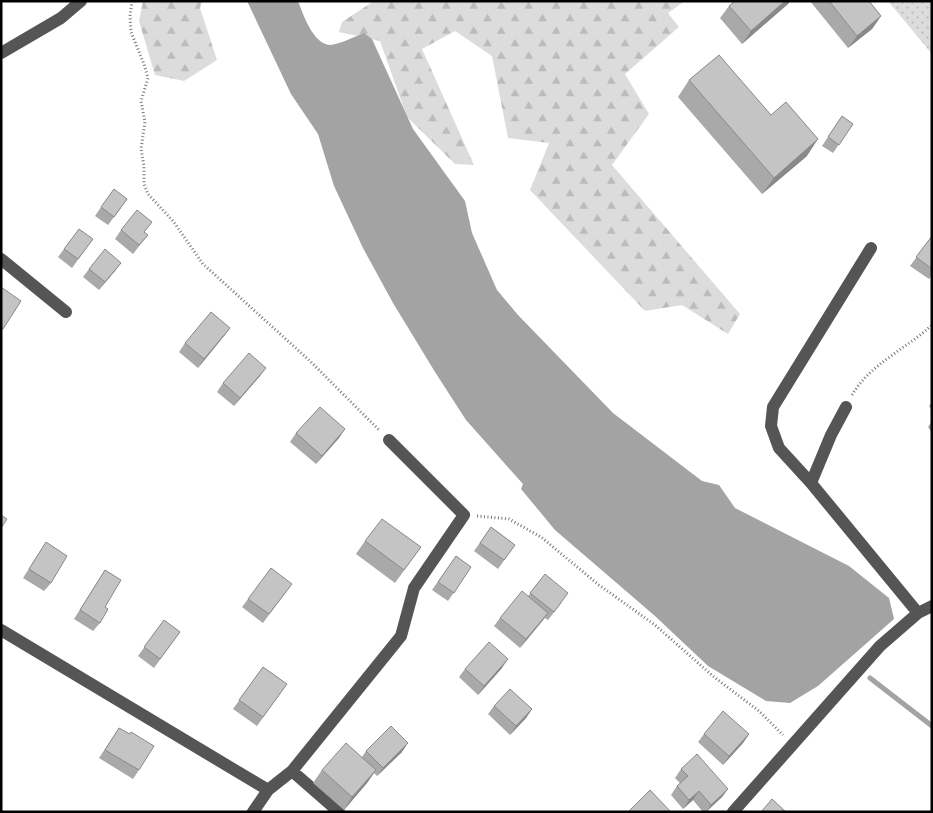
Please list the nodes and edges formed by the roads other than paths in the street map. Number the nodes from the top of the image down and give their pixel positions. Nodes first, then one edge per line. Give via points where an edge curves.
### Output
1 (81, 1) edge
2 (1, 53) edge
3 (871, 248) dead end
4 (1, 259) edge
5 (66, 312) dead end
6 (846, 407) road end
7 (389, 440) road end
8 (811, 483) junction
9 (932, 606) edge
10 (918, 613) junction
11 (1, 630) edge
12 (292, 771) junction
13 (268, 790) junction
14 (254, 812) edge
15 (339, 812) edge
16 (733, 812) edge

1 - 2 street via 61,18
3 - 8 street via 773,407 771,426 779,448
4 - 5 street
6 - 8 street
7 - 12 street via 464,515 414,588 401,636
8 - 10 street
9 - 10 street
10 - 16 street via 880,646
11 - 13 street
12 - 13 street
12 - 15 street
13 - 14 street

